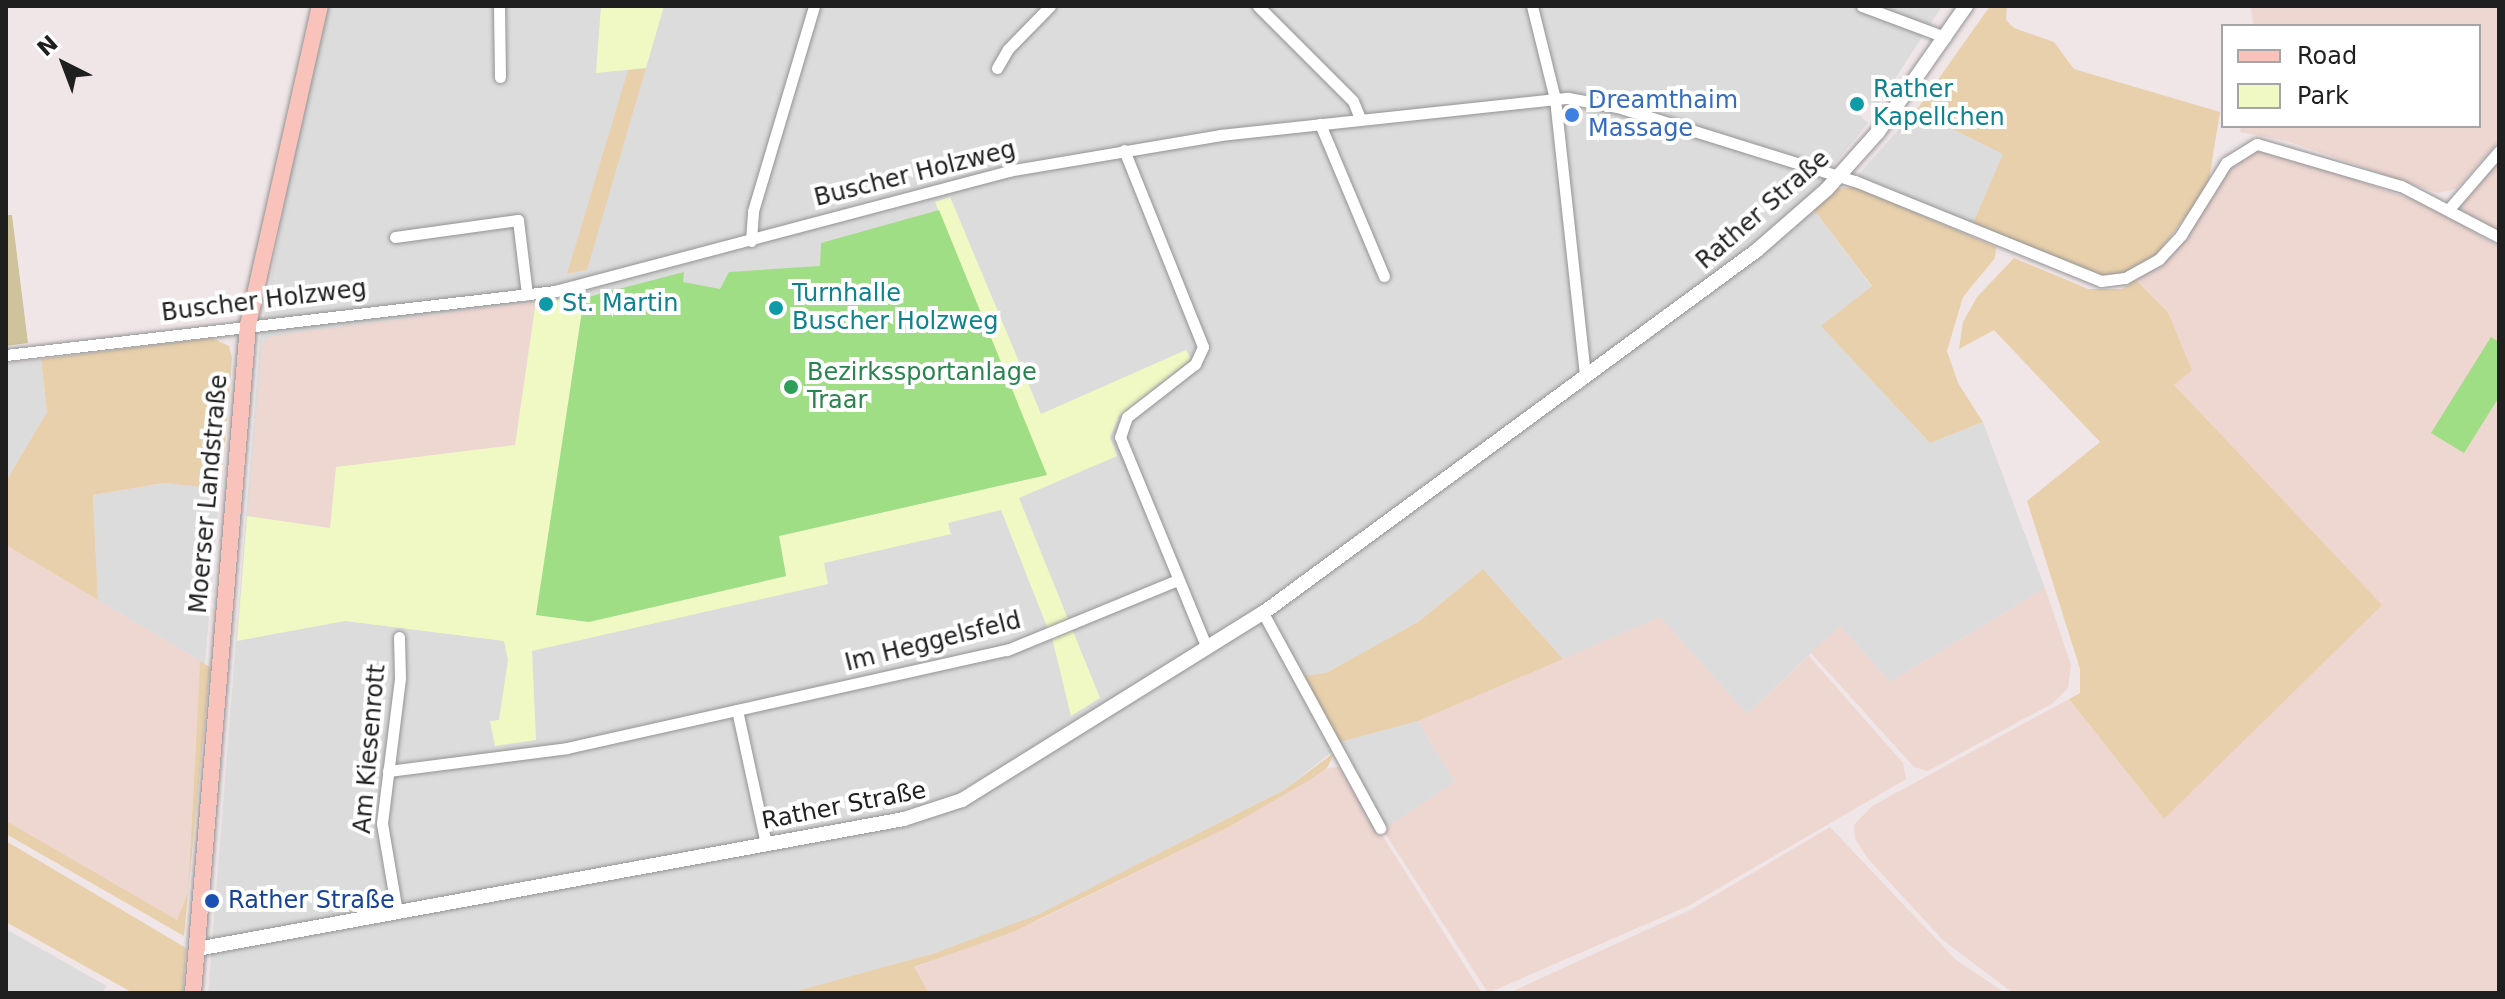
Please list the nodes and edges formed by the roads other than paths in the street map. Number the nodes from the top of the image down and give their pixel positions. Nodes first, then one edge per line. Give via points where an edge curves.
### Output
1 (320, 6) edge
2 (499, 6) edge
3 (814, 6) edge
4 (1050, 6) edge
5 (1258, 6) edge
6 (1532, 6) edge
7 (1862, 6) edge
8 (1966, 6) edge
9 (1945, 37) junction
10 (997, 68) dead end
11 (500, 77) dead end
12 (1555, 99) junction
13 (1360, 118) junction
14 (1320, 124) junction
15 (1124, 150) junction
16 (2499, 151) edge
17 (1839, 176) junction
18 (2449, 209) junction
19 (395, 237) dead end
20 (2499, 237) edge
21 (751, 241) junction
22 (1384, 276) dead end
23 (527, 294) junction
24 (248, 325) junction
25 (6, 355) edge
26 (1585, 377) junction
27 (1178, 580) junction
28 (1263, 613) junction
29 (399, 637) dead end
30 (1207, 648) junction
31 (737, 710) junction
32 (388, 771) junction
33 (1380, 828) dead end
34 (766, 844) junction
35 (397, 912) junction
36 (197, 949) junction
37 (193, 993) edge

1 - 24 main road, Moerser Landstraße
2 - 11 street
3 - 21 street via 753,211
4 - 10 street
5 - 13 street via 1353,101
6 - 12 street
7 - 9 street
8 - 9 street, Rather Straße
9 - 17 street, Rather Straße via 1895,112
12 - 13 street, Buscher Holzweg
12 - 17 street, Buscher Holzweg via 1598,101
12 - 26 street
13 - 14 street, Buscher Holzweg
14 - 15 street, Buscher Holzweg
14 - 22 street
15 - 21 street, Buscher Holzweg via 978,177
15 - 27 street via 1203,347 1195,364 1134,411 1121,430
16 - 18 street
17 - 18 street, Buscher Holzweg via 2101,281 2125,278 2159,259 2188,226 2226,163 2257,144 2401,186
17 - 26 street, Rather Straße via 1756,251
18 - 20 street, Buscher Holzweg
19 - 23 street via 518,220
21 - 23 street, Buscher Holzweg via 593,283
23 - 24 street, Buscher Holzweg
24 - 25 street, Buscher Holzweg
24 - 36 main road, Moerser Landstraße
26 - 28 street, Rather Straße
27 - 30 street
27 - 31 street, Im Heggelsfeld via 1007,650
28 - 30 street, Rather Straße
28 - 33 street
29 - 32 street, Am Kiesenrott via 400,678
30 - 34 street, Rather Straße via 953,804 904,819
31 - 32 street, Im Heggelsfeld via 542,753
31 - 34 street
32 - 35 street, Am Kiesenrott via 383,834
34 - 35 street, Rather Straße
35 - 36 street, Rather Straße
36 - 37 main road, Moerser Landstraße

